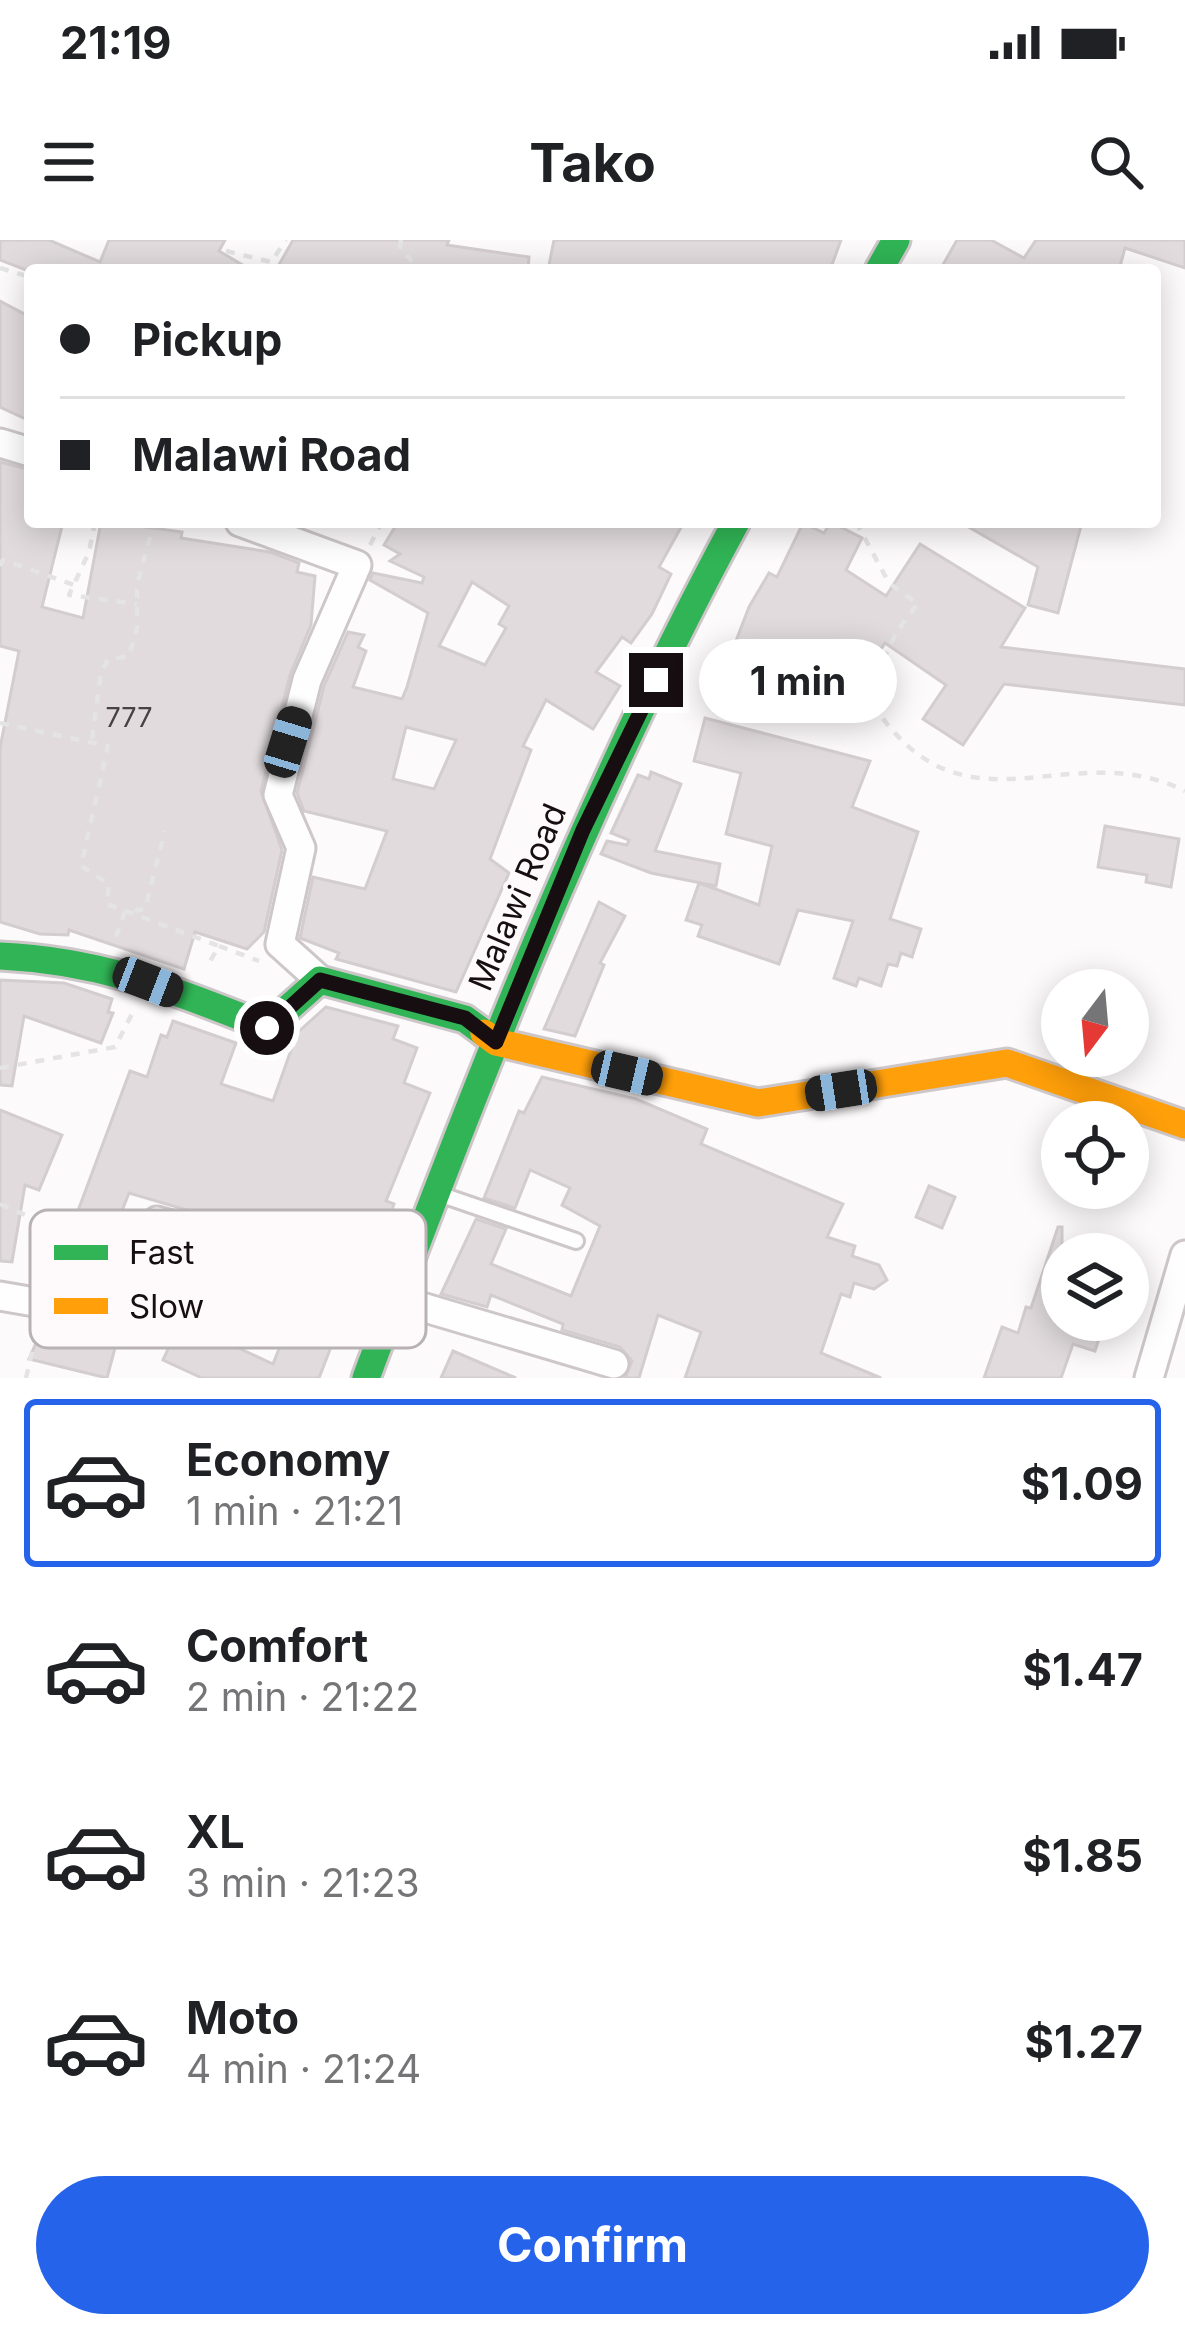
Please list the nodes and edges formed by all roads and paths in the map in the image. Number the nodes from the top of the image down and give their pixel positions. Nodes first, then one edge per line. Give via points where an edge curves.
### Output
1 (286, 240) edge
2 (401, 240) edge
3 (226, 250) dead end
4 (415, 264) edge
5 (93, 528) edge
6 (153, 528) edge
7 (256, 528) edge
8 (733, 528) edge
9 (859, 528) edge
10 (0, 566) edge
11 (74, 585) junction
12 (137, 604) junction
13 (0, 723) edge
14 (92, 740) junction
15 (1185, 791) edge
16 (165, 831) dead end
17 (125, 912) junction
18 (0, 956) edge
19 (104, 970) junction
20 (320, 980) junction
21 (148, 982) junction
22 (188, 997) junction
23 (496, 1042) junction
24 (0, 1067) edge
25 (1185, 1125) edge
26 (434, 1192) junction
27 (0, 1204) edge
28 (426, 1214) edge
29 (30, 1217) edge
30 (576, 1241) dead end
31 (1185, 1255) edge
32 (0, 1296) edge
33 (30, 1302) edge
34 (426, 1318) edge
35 (30, 1348) edge
36 (376, 1348) edge
37 (614, 1364) dead end
38 (26, 1378) edge
39 (365, 1378) edge
40 (1149, 1378) edge

1 - 3 path via 271,262
2 - 4 path
5 - 11 path
6 - 12 path
7 - 20 street via 357,566 307,680 278,795 302,848 280,944
8 - 23 street, Malawi Road via 583,830
9 - 15 path via 890,584 918,604 886,653 874,691 874,706 904,740 965,780 1090,768 1158,778
10 - 11 path via 3,560
11 - 12 path via 69,595
12 - 14 path via 129,656 108,660 100,672
13 - 14 path
14 - 17 path via 107,746 81,866 109,884 107,904
16 - 17 path via 146,909
17 - 19 path
17 - 22 path via 219,946
18 - 19 street via 67,958
19 - 21 street
20 - 22 street via 267,1028
20 - 23 street via 465,1018
21 - 22 street
21 - 24 path via 115,1047
23 - 25 street via 758,1103 1007,1063
23 - 26 street, Malawi Road
26 - 28 street, Malawi Road
26 - 30 lane
27 - 29 path
31 - 40 street
32 - 33 street
34 - 37 street
35 - 38 path
36 - 39 street, Malawi Road

